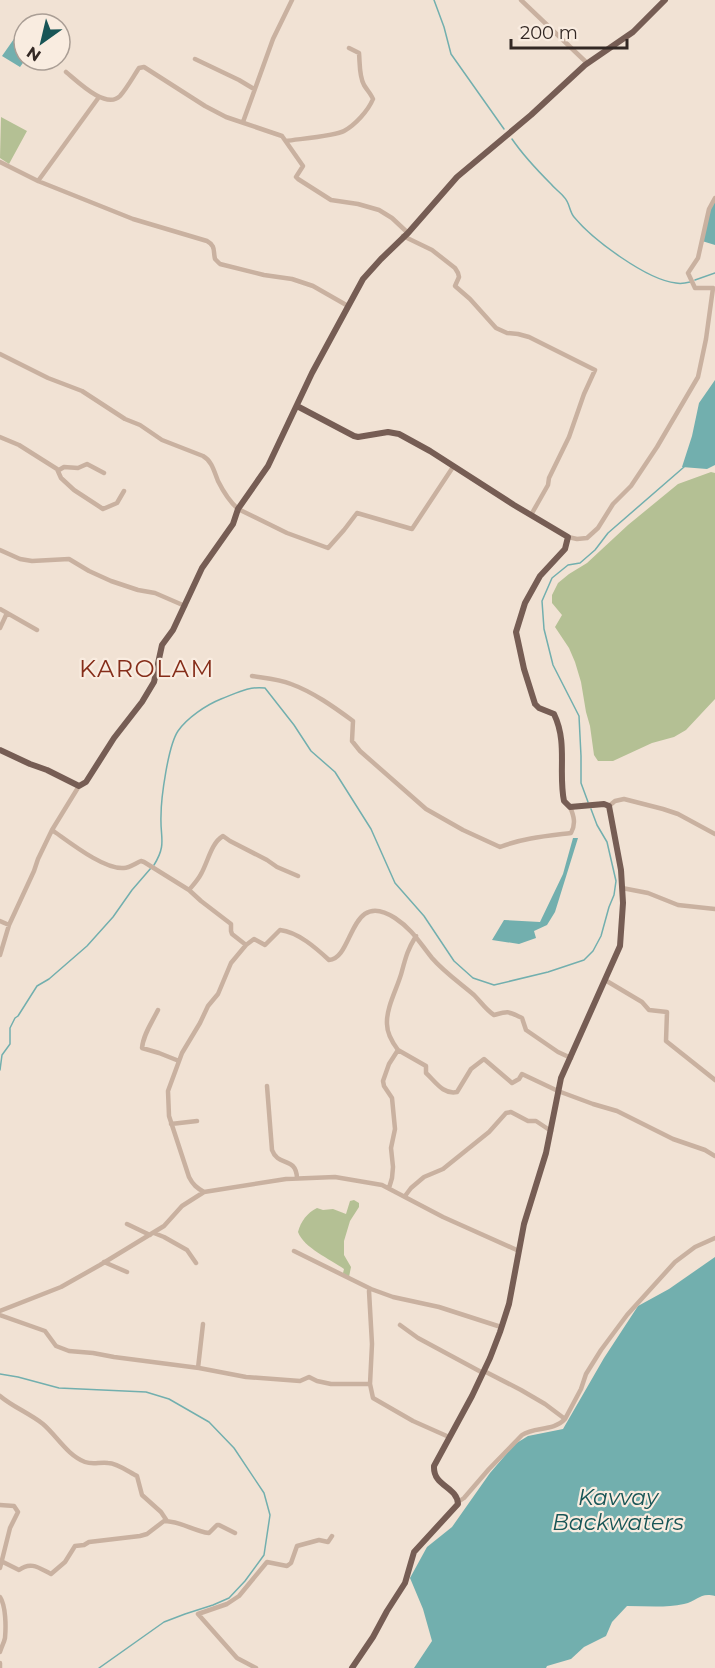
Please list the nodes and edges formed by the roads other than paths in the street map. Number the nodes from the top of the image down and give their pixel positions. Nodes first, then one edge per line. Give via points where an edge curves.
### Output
1 (291, 0) edge
2 (521, 0) edge
3 (665, 0) edge
4 (348, 48) dead end
5 (195, 59) dead end
6 (587, 63) junction
7 (66, 72) dead end
8 (254, 89) junction
9 (99, 97) junction
10 (243, 122) junction
11 (286, 141) junction
12 (0, 162) edge
13 (38, 181) junction
14 (715, 198) edge
15 (406, 234) junction
16 (348, 306) junction
17 (0, 354) edge
18 (297, 406) junction
19 (0, 437) edge
20 (453, 467) junction
21 (57, 470) junction
22 (104, 473) dead end
23 (124, 491) dead end
24 (238, 509) junction
25 (531, 515) junction
26 (568, 537) junction
27 (0, 550) edge
28 (185, 606) junction
29 (0, 609) edge
30 (7, 613) junction
31 (0, 628) edge
32 (37, 630) dead end
33 (252, 676) dead end
34 (0, 750) edge
35 (79, 786) junction
36 (609, 806) junction
37 (570, 807) junction
38 (52, 830) junction
39 (715, 834) edge
40 (298, 876) dead end
41 (622, 888) junction
42 (189, 890) junction
43 (715, 909) edge
44 (0, 921) edge
45 (9, 925) junction
46 (416, 936) junction
47 (246, 945) junction
48 (0, 955) edge
49 (605, 980) junction
50 (158, 1010) dead end
51 (398, 1050) junction
52 (571, 1058) junction
53 (179, 1061) junction
54 (715, 1080) edge
55 (267, 1086) dead end
56 (558, 1091) junction
57 (197, 1121) dead end
58 (171, 1124) junction
59 (551, 1131) junction
60 (715, 1156) edge
61 (297, 1178) junction
62 (389, 1188) junction
63 (204, 1192) junction
64 (405, 1196) junction
65 (127, 1224) dead end
66 (152, 1234) junction
67 (715, 1238) edge
68 (294, 1251) dead end
69 (519, 1251) junction
70 (104, 1262) junction
71 (196, 1263) dead end
72 (127, 1272) dead end
73 (371, 1289) junction
74 (0, 1313) edge
75 (203, 1324) dead end
76 (400, 1325) dead end
77 (501, 1327) junction
78 (198, 1368) junction
79 (484, 1372) junction
80 (370, 1384) junction
81 (0, 1396) edge
82 (565, 1419) junction
83 (449, 1437) junction
84 (458, 1502) junction
85 (0, 1505) edge
86 (167, 1521) junction
87 (235, 1533) dead end
88 (332, 1536) dead end
89 (1, 1565) edge
90 (0, 1598) edge
91 (0, 1652) edge
92 (0, 1663) edge
93 (0, 1668) edge
94 (256, 1668) edge
95 (352, 1668) edge

1 - 8 street
2 - 6 street
3 - 6 main road via 633,32
4 - 11 street via 359,53 361,76 372,96 371,104 343,132
5 - 8 street
6 - 15 main road via 457,177
7 - 9 street
8 - 10 street
9 - 10 street via 118,98 139,68 144,67 205,106
9 - 13 street
10 - 11 street
11 - 15 street via 303,166 298,179 331,200 379,210
12 - 13 street
13 - 16 street via 133,219 207,241 220,264 292,279
14 - 26 street via 698,258 688,273 695,288 713,288 698,377 657,447 598,528 587,538
15 - 16 main road via 372,267
15 - 25 street via 454,268 459,277 455,286 496,328 529,337 595,370 548,485
16 - 18 main road
17 - 24 street via 82,391 162,440 207,458 222,490
18 - 20 main road via 354,436 399,434
18 - 24 main road via 268,466
19 - 21 street
20 - 24 street via 412,529 357,513 328,548
20 - 25 main road
21 - 22 street via 87,465
21 - 23 street via 74,490 103,509 117,503
24 - 28 main road via 233,524 202,568
25 - 26 main road
26 - 37 main road via 565,549 540,576 525,603 516,632 535,704 554,714 559,725 563,798
27 - 28 street via 32,561 69,559 103,578
28 - 35 main road via 162,645 154,682 86,782
29 - 30 street
30 - 31 street
30 - 32 street
33 - 37 street via 289,683 339,711 353,721 352,741 360,751 408,794 463,830 500,847 571,832 574,814
34 - 35 main road
35 - 38 street
36 - 37 main road
36 - 39 street via 624,800 663,809
36 - 41 main road
38 - 42 street via 102,862 126,868 141,861
38 - 45 street
40 - 42 street via 224,836 215,844
41 - 43 street via 678,905
41 - 49 main road via 620,946
42 - 47 street via 231,924 232,934
44 - 45 street
45 - 48 street
46 - 47 street via 378,910 364,914 338,958 333,960 284,930 265,945 255,939
46 - 51 street via 406,954 387,1017 390,1040
46 - 52 street via 437,963 490,1012 494,1015 508,1011 522,1018 526,1030
47 - 53 street via 231,963 218,994
49 - 52 main road
49 - 54 street via 650,1010 667,1012 666,1041
50 - 53 street via 142,1048
51 - 56 street via 426,1066 426,1073 448,1092 457,1092 471,1069 484,1059 512,1083 522,1074
51 - 62 street via 383,1081 392,1098 395,1129
52 - 56 main road
53 - 58 street via 168,1091
55 - 61 street via 272,1150 276,1158 293,1165
56 - 59 main road
56 - 60 street via 617,1111
57 - 58 street
58 - 63 street via 192,1183
59 - 64 street via 536,1121 528,1122 506,1113 489,1132 443,1169 424,1177
59 - 69 main road
61 - 62 street via 335,1177
61 - 63 street
62 - 64 street
63 - 66 street
64 - 69 street
65 - 66 street
66 - 70 street
66 - 71 street via 188,1250
67 - 82 street via 675,1262 627,1315 590,1368
68 - 73 street
69 - 77 main road
70 - 72 street
70 - 74 street via 61,1287
73 - 77 street
73 - 80 street
74 - 78 street via 45,1331 56,1346 69,1351
75 - 78 street
76 - 79 street
77 - 79 main road
78 - 80 street via 246,1377 300,1381 309,1377 332,1384
79 - 82 street via 520,1389
79 - 83 main road
80 - 83 street via 373,1398
81 - 86 street via 41,1423 85,1462 112,1463 137,1476 142,1495
82 - 84 street via 558,1425 522,1435
83 - 84 main road via 434,1472
84 - 95 main road via 414,1552 405,1583
85 - 89 street via 14,1506 18,1512
86 - 87 street via 209,1533 219,1525
86 - 89 street via 140,1536 75,1546 51,1574 39,1566 19,1570
88 - 94 street via 328,1542 319,1540 297,1546 287,1566 267,1562 239,1596 198,1614 237,1658
90 - 91 street via 5,1625
92 - 93 street

